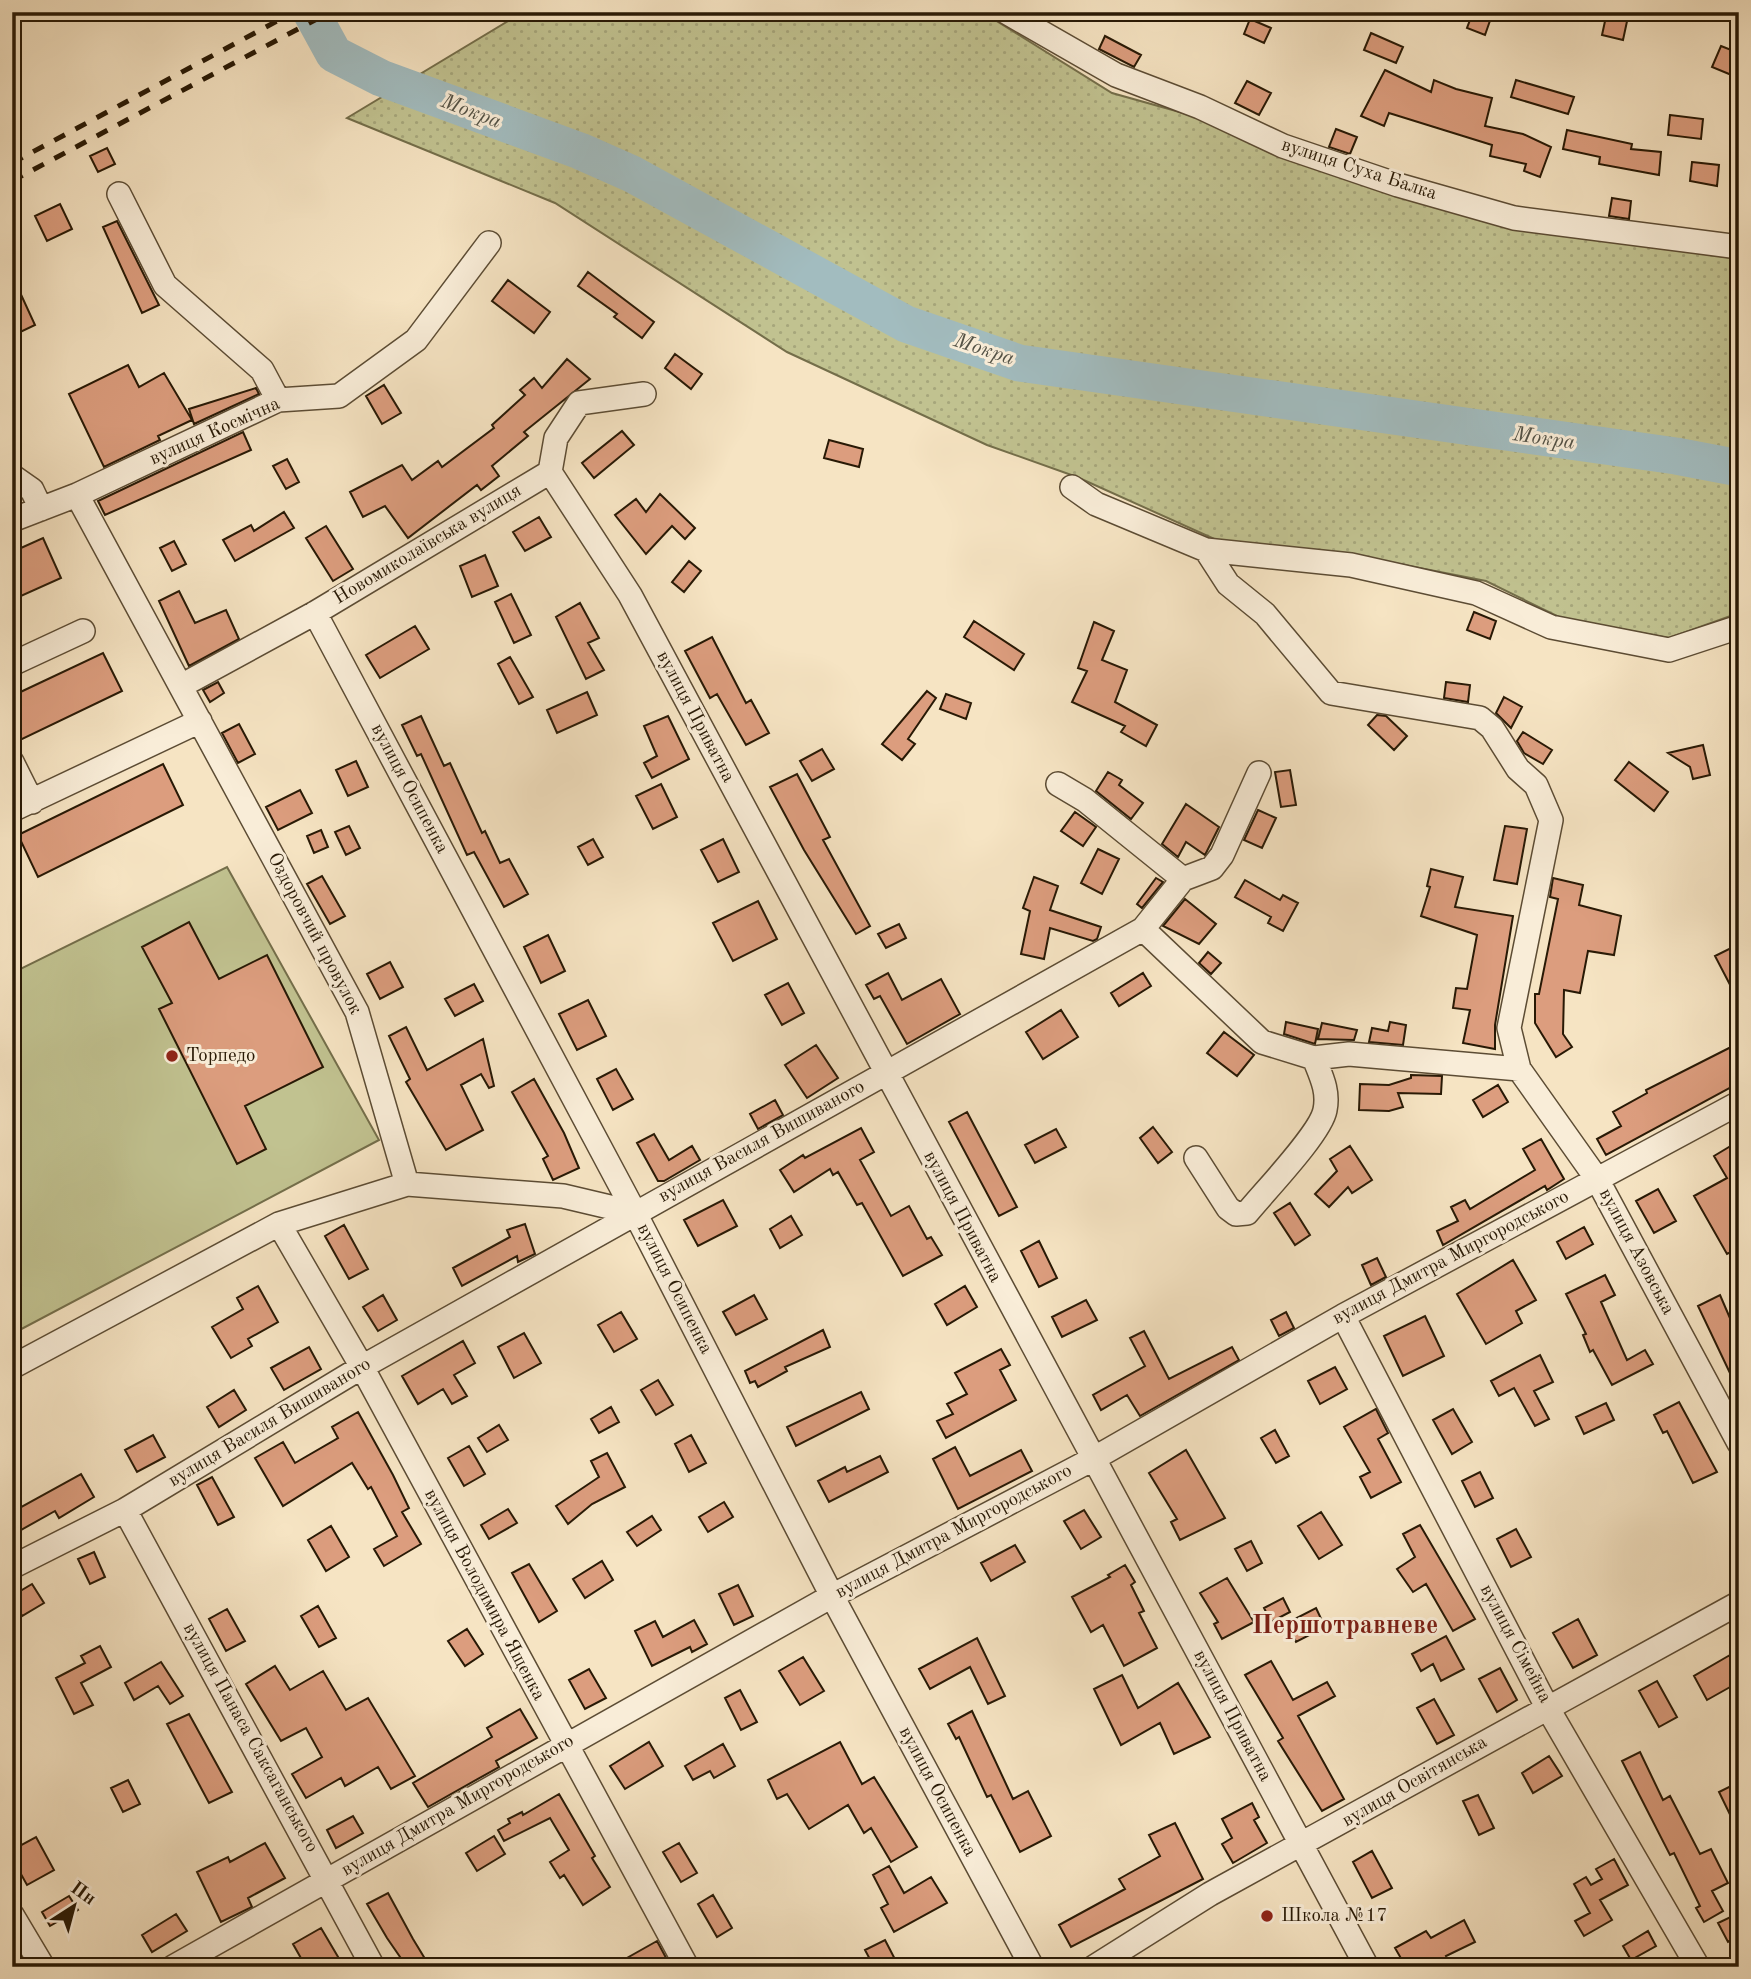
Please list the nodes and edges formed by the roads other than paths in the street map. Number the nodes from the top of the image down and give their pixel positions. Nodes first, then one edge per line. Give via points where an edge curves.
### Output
1 (1006, 12) edge
2 (119, 194) dead end
3 (489, 243) dead end
4 (1739, 247) edge
5 (644, 394) dead end
6 (278, 400) junction
7 (551, 472) junction
8 (12, 476) edge
9 (1072, 487) dead end
10 (77, 495) junction
11 (41, 509) junction
12 (12, 520) edge
13 (1206, 551) junction
14 (315, 613) junction
15 (1739, 627) edge
16 (83, 631) dead end
17 (12, 664) edge
18 (181, 686) junction
19 (200, 721) junction
20 (12, 762) edge
21 (1259, 773) dead end
22 (1058, 784) dead end
23 (22, 806) edge
24 (1183, 879) junction
25 (1143, 929) junction
26 (1314, 1058) junction
27 (1519, 1069) junction
28 (884, 1073) junction
29 (1739, 1103) edge
30 (1196, 1157) dead end
31 (1597, 1179) junction
32 (407, 1184) junction
33 (635, 1213) junction
34 (279, 1224) junction
35 (1343, 1316) junction
36 (12, 1367) edge
37 (362, 1367) junction
38 (1739, 1443) edge
39 (1093, 1459) junction
40 (125, 1510) junction
41 (12, 1567) edge
42 (832, 1596) junction
43 (1739, 1604) edge
44 (1547, 1707) junction
45 (565, 1746) junction
46 (1302, 1846) junction
47 (328, 1880) junction
48 (12, 1914) edge
49 (43, 1967) edge
50 (173, 1967) edge
51 (373, 1967) edge
52 (687, 1967) edge
53 (1031, 1967) edge
54 (1094, 1967) edge
55 (1367, 1967) edge
56 (1698, 1967) edge

1 - 4 street, вулиця Суха Балка via 1116,75 1283,146 1398,185 1514,218
2 - 6 street via 165,285 262,370
3 - 6 street, вулиця Космічна via 416,340 339,396
5 - 7 street via 579,403 556,438
6 - 10 street, вулиця Космічна
7 - 14 street, Новомиколаївська вулиця
7 - 28 street, вулиця Приватна via 630,595
8 - 11 street via 32,489
9 - 13 street via 1096,504
10 - 11 street, вулиця Космічна
10 - 18 street, Оздоровчий провулок
11 - 12 street, вулиця Космічна
13 - 15 street via 1351,565 1476,593 1551,627 1669,650
13 - 27 street via 1228,584 1265,614 1331,693 1480,718 1492,728 1518,769 1536,785 1551,820 1509,1028
14 - 18 street, Новомиколаївська вулиця
14 - 33 street, вулиця Осипенка
16 - 17 street
18 - 19 street, Оздоровчий провулок
19 - 23 street
19 - 32 street, Оздоровчий провулок via 357,1012
20 - 23 street
21 - 24 street via 1222,855 1212,868
22 - 24 street via 1085,800
24 - 25 street
25 - 26 street via 1262,1042
25 - 28 street, вулиця Василя Вишиваного
26 - 27 street via 1349,1054
26 - 30 street via 1326,1089 1325,1113 1247,1213 1236,1214 1228,1208
27 - 31 street, вулиця Азовська
28 - 33 street, вулиця Василя Вишиваного
28 - 39 street, вулиця Приватна
29 - 31 street, вулиця Дмитра Миргородського
31 - 35 street, вулиця Дмитра Миргородського
31 - 38 street, вулиця Азовська
32 - 33 street via 564,1196
32 - 34 street
33 - 37 street, вулиця Василя Вишиваного
33 - 42 street, вулиця Осипенка
34 - 36 street
34 - 37 street, вулиця Володимира Ященка
35 - 39 street, вулиця Дмитра Миргородського
35 - 44 street, вулиця Сімейна
37 - 40 street, вулиця Василя Вишиваного
37 - 45 street, вулиця Володимира Ященка
39 - 42 street, вулиця Дмитра Миргородського
39 - 46 street, вулиця Приватна
40 - 41 street, вулиця Василя Вишиваного
40 - 47 street, вулиця Панаса Саксаганського
42 - 45 street, вулиця Дмитра Миргородського
42 - 53 street, вулиця Осипенка
43 - 44 street, вулиця Освітянська
44 - 46 street, вулиця Освітянська
44 - 56 street, вулиця Сімейна
45 - 47 street, вулиця Дмитра Миргородського
45 - 52 street, вулиця Володимира Ященка
46 - 54 street, вулиця Освітянська via 1210,1894
46 - 55 street, вулиця Приватна
47 - 50 street, вулиця Дмитра Миргородського
47 - 51 street, вулиця Панаса Саксаганського
48 - 49 street

